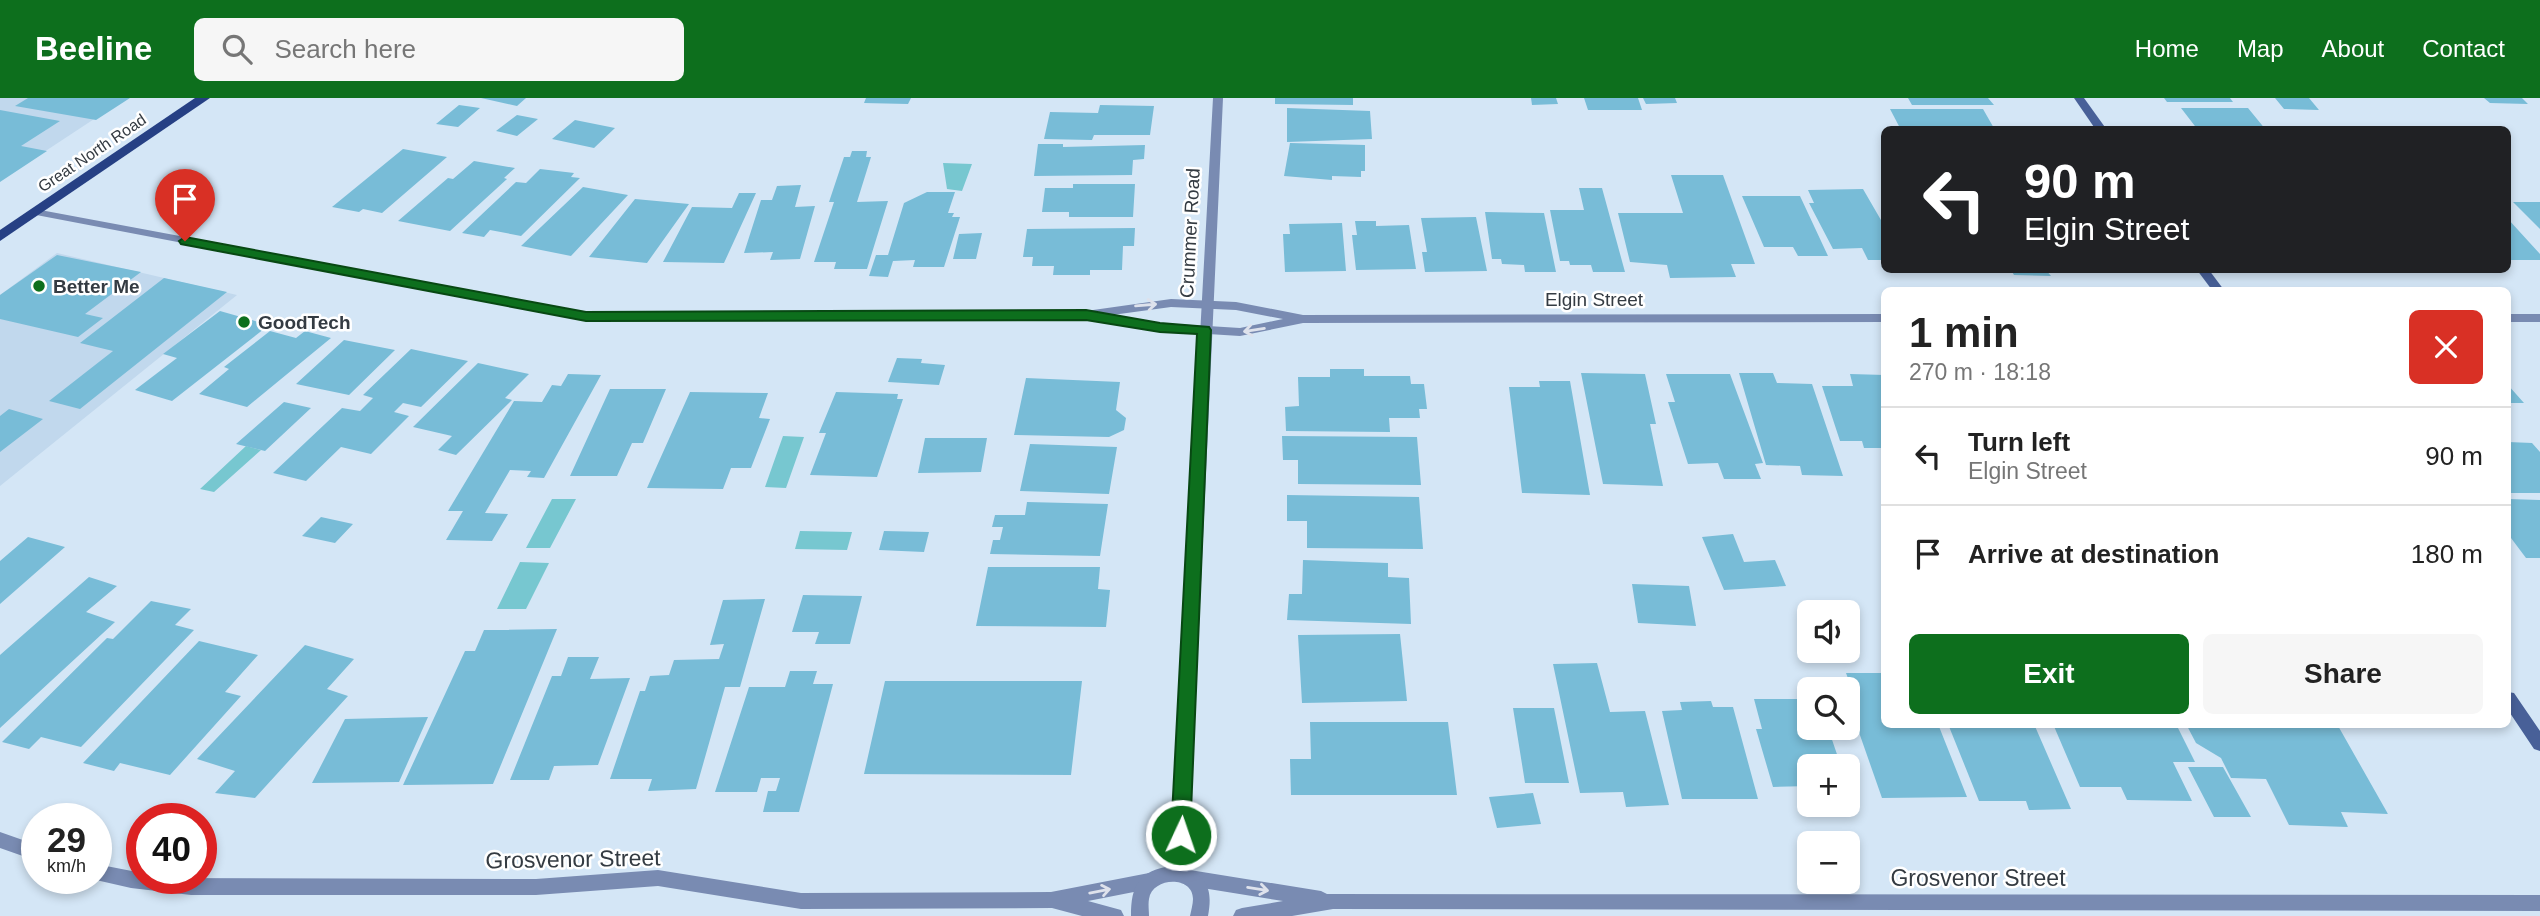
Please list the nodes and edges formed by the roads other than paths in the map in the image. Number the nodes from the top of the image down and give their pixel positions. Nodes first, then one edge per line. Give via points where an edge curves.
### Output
1 (204, 98) edge
2 (1218, 98) edge
3 (2079, 98) edge
4 (2099, 126) edge
5 (35, 212) junction
6 (0, 237) edge
7 (1206, 304) junction
8 (1086, 315) junction
9 (1881, 318) edge
10 (2511, 318) edge
11 (2540, 318) edge
12 (1303, 319) junction
13 (1204, 330) junction
14 (2511, 702) edge
15 (2540, 744) edge
16 (0, 840) edge
17 (21, 847) edge
18 (112, 876) edge
19 (1185, 876) junction
20 (1149, 881) junction
21 (1051, 900) junction
22 (1333, 901) junction
23 (2540, 903) edge
24 (1115, 916) edge
25 (1140, 916) edge
26 (1199, 916) edge
27 (1242, 916) edge

1 - 5 main road, Great North Road
2 - 7 street, Crummer Road
3 - 4 main road
5 - 6 main road, Great North Road
5 - 8 street, Elgin Street via 586,316
8 -> 7 street, Elgin Street via 1171,303
7 - 12 street, Elgin Street
7 - 13 street, Crummer Road
8 - 13 street, Elgin Street
9 - 12 street, Elgin Street
10 - 11 street
12 -> 13 street, Elgin Street via 1240,332
13 - 19 street, Crummer Road
14 - 15 main road
16 - 17 street
18 - 21 street, Grosvenor Street via 191,887 536,887 658,878 801,901
19 - 20 street, Grosvenor Street via 1158,876
19 -> 22 street, Grosvenor Street
19 - 26 street via 1201,891
21 -> 20 street, Grosvenor Street
20 - 25 street via 1139,897
21 - 24 street, Grosvenor Street
22 - 23 street, Grosvenor Street
22 - 27 street, Grosvenor Street

